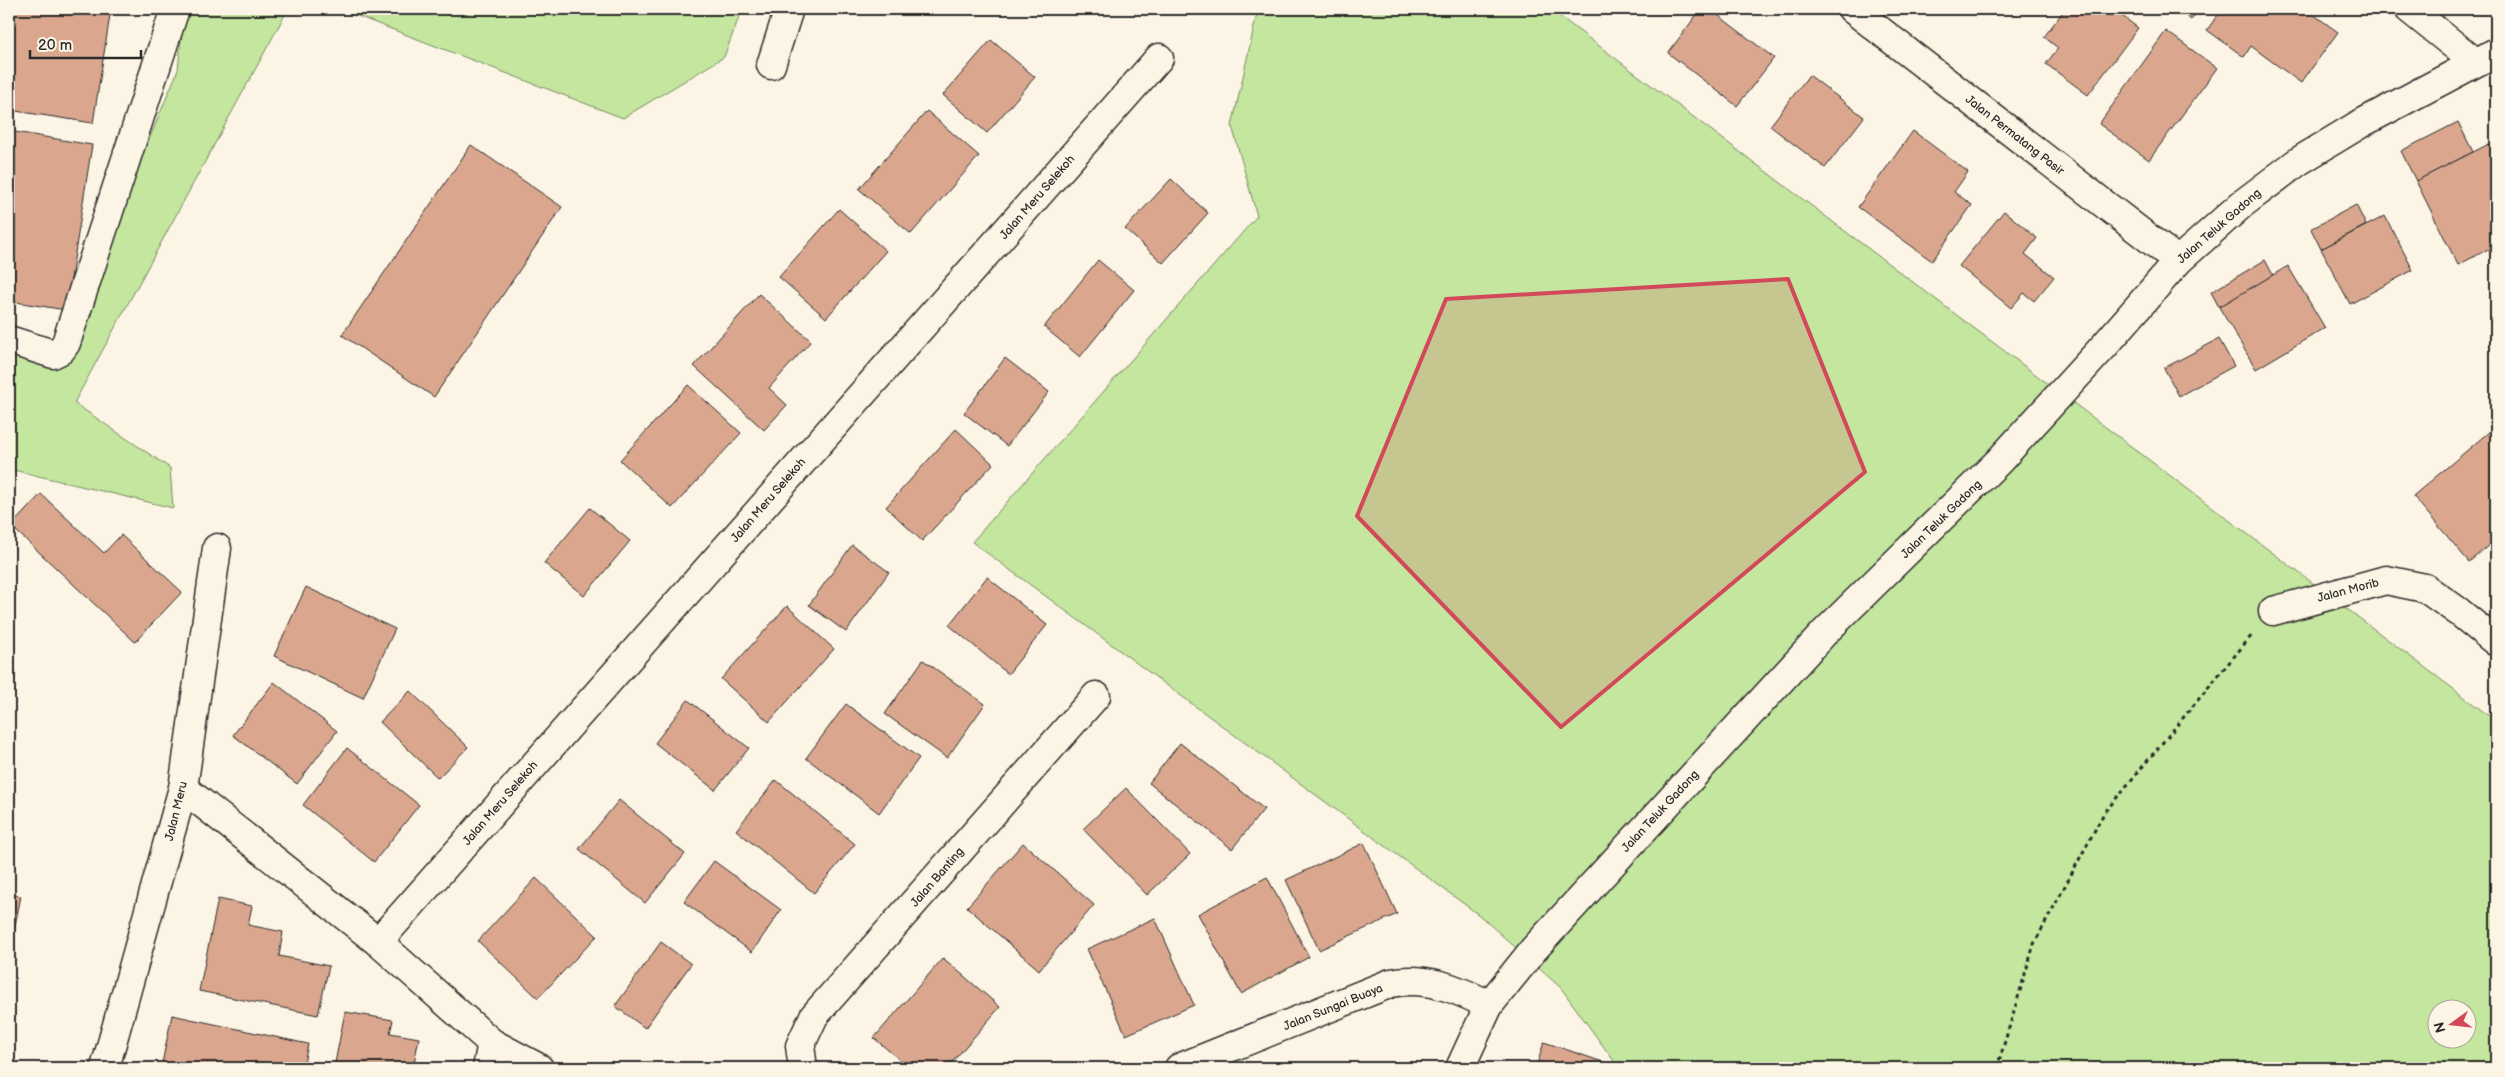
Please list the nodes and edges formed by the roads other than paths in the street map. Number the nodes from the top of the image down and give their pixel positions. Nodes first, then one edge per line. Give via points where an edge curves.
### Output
1 (175, 9) edge
2 (788, 9) edge
3 (1852, 9) edge
4 (2409, 9) edge
5 (2486, 57) edge
6 (1159, 58) dead end
7 (771, 65) dead end
8 (2178, 261) junction
9 (9, 340) edge
10 (217, 548) dead end
11 (2273, 611) road end
12 (2496, 642) edge
13 (1096, 696) dead end
14 (183, 788) junction
15 (378, 942) junction
16 (1489, 1005) junction
17 (489, 1056) edge
18 (1211, 1062) edge
19 (105, 1068) edge
20 (539, 1068) edge
21 (803, 1068) edge
22 (1179, 1068) edge
23 (1460, 1068) edge

1 - 9 street via 66,343 53,354
2 - 7 street
3 - 8 street, Jalan Permatang Pasir
4 - 5 street
5 - 8 street, Jalan Teluk Gadong via 2360,124 2299,161 2242,204
6 - 15 street, Jalan Meru Selekoh
8 - 16 street, Jalan Teluk Gadong via 1999,461 1825,632 1534,949
10 - 14 street, Jalan Meru
11 - 12 street, Jalan Morib via 2386,580 2425,588
13 - 21 street, Jalan Banting via 814,1016 800,1046
14 - 15 street
14 - 19 street, Jalan Meru
15 - 17 street
16 - 18 street, Jalan Sungai Buaya via 1462,991 1408,980
16 - 23 street, Jalan Teluk Gadong
17 - 20 street
18 - 22 street, Jalan Sungai Buaya

